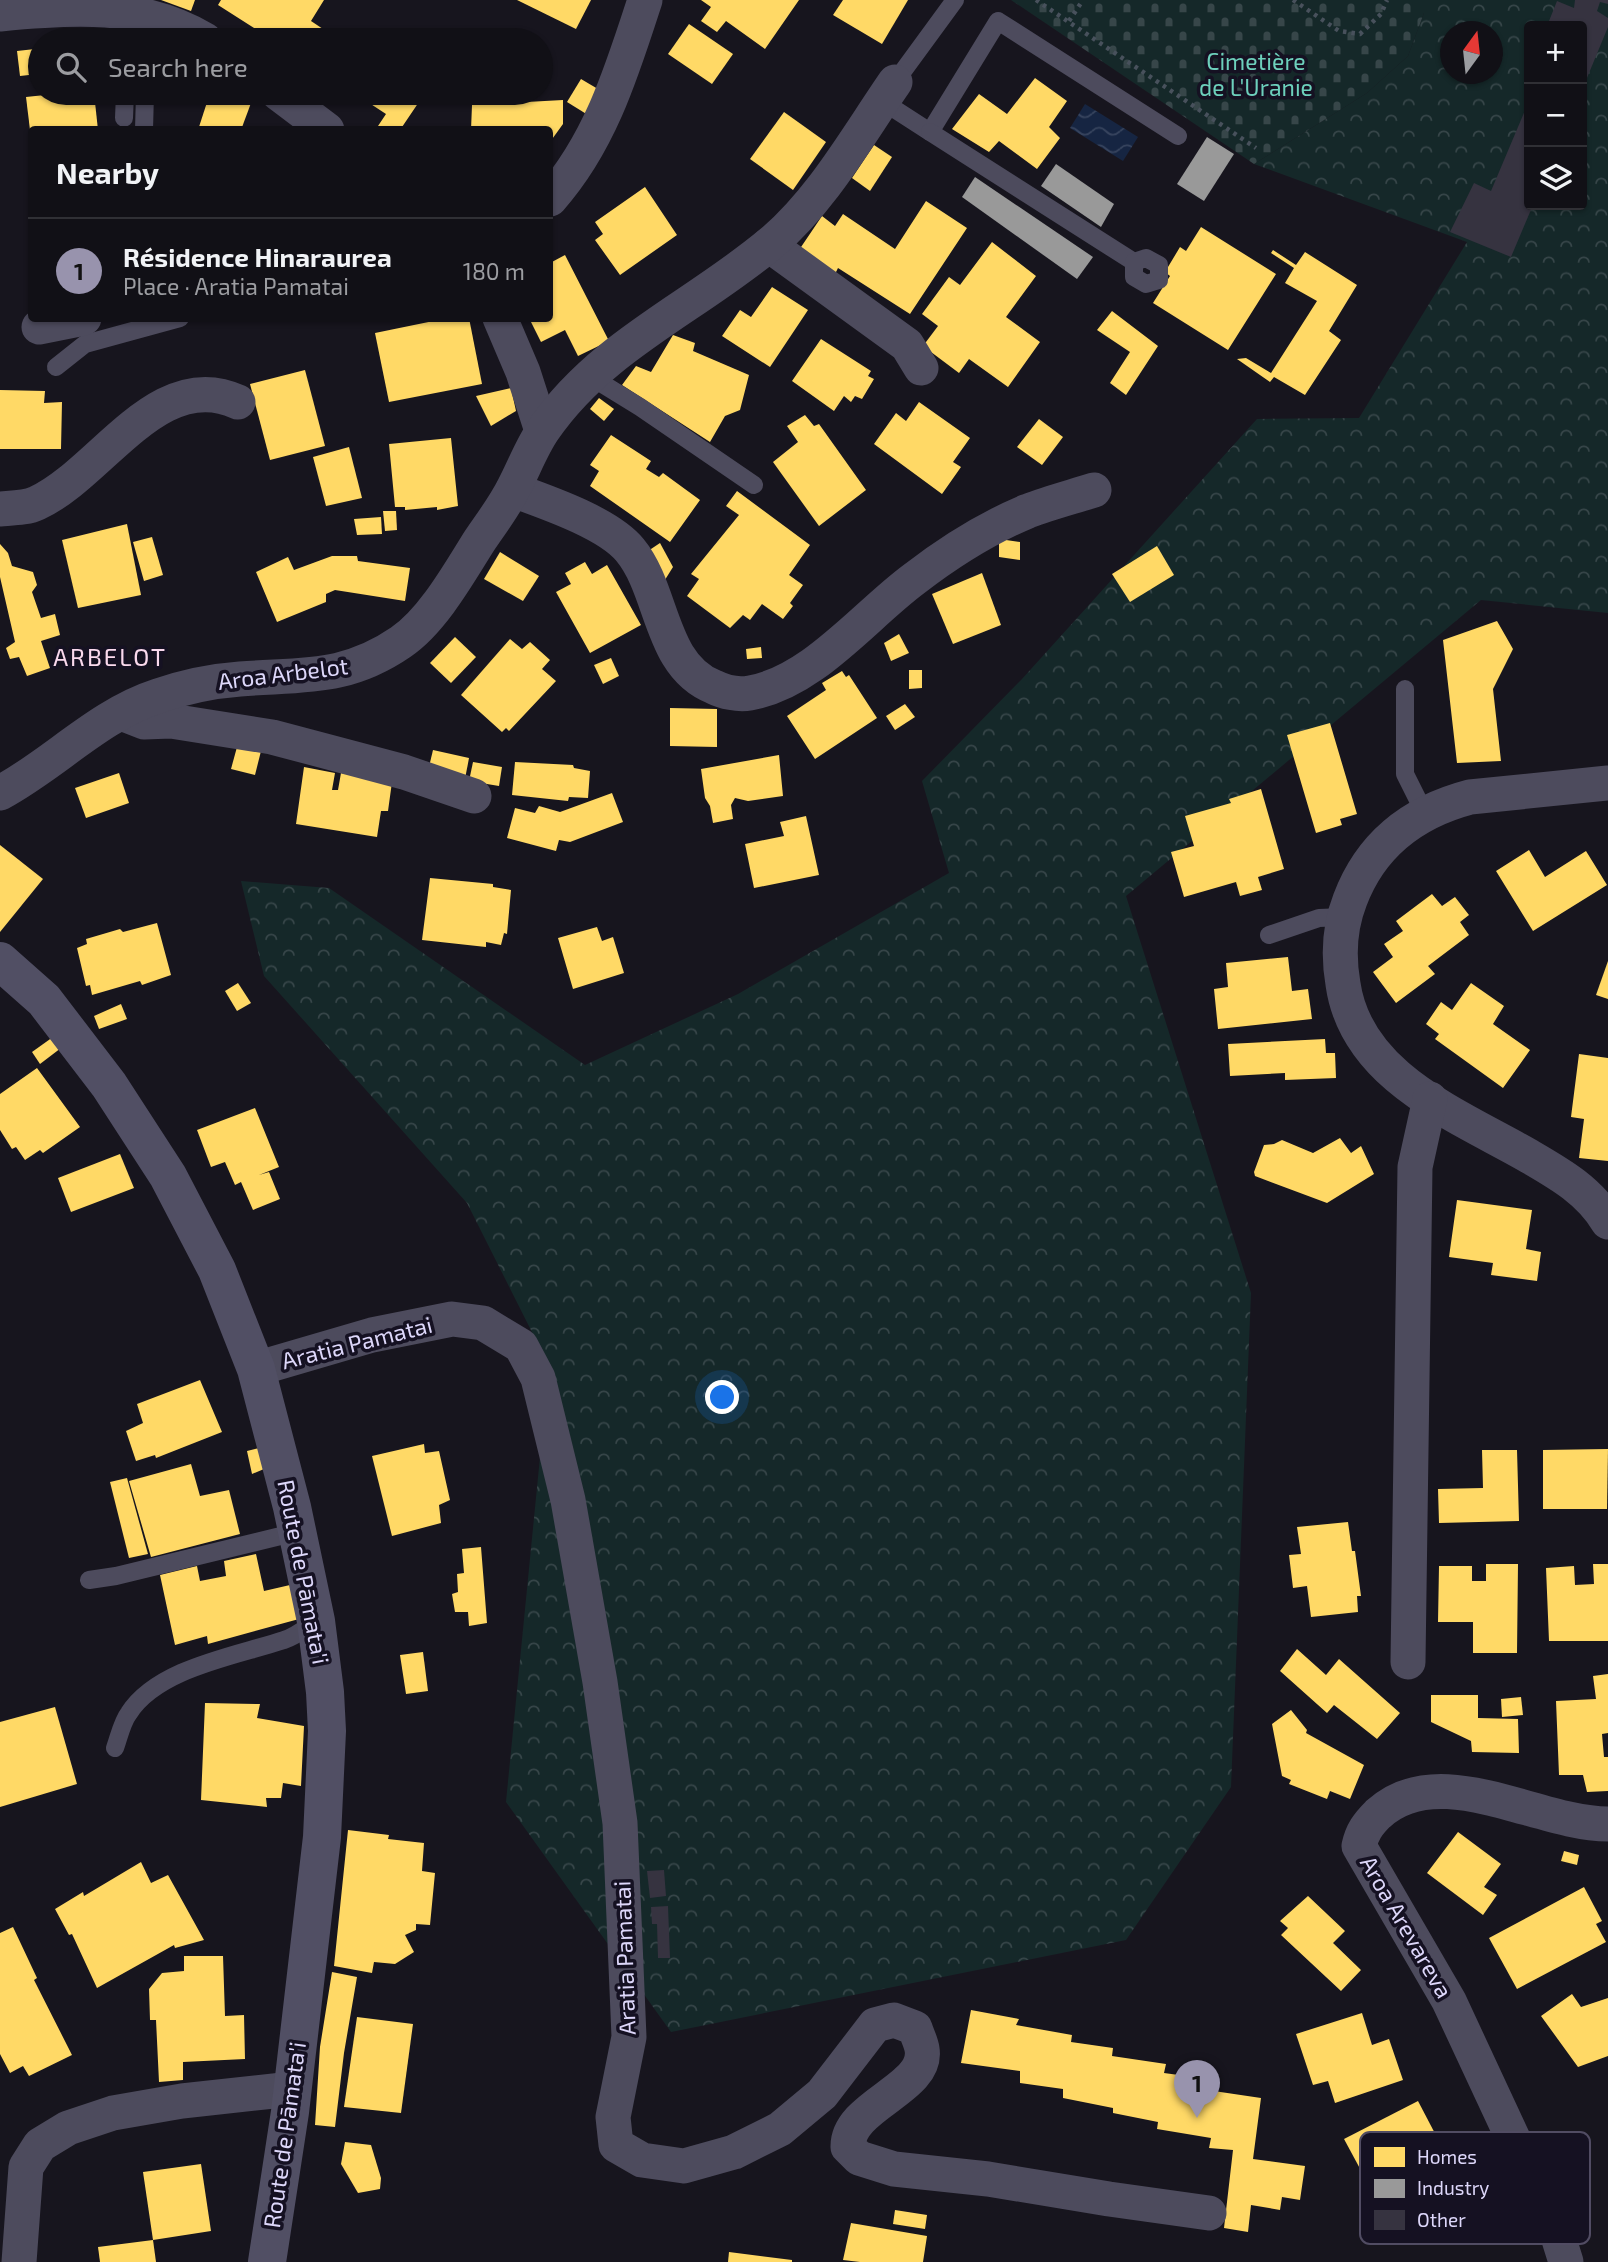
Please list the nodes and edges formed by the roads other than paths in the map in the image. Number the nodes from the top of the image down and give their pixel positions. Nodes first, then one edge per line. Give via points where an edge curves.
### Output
1 (645, 0) edge
2 (955, 0) edge
3 (0, 14) edge
4 (138, 27) edge
5 (889, 92) junction
6 (125, 105) edge
7 (145, 105) edge
8 (294, 105) edge
9 (124, 118) dead end
10 (144, 126) edge
11 (322, 126) edge
12 (930, 132) junction
13 (1178, 135) dead end
14 (553, 195) edge
15 (769, 245) junction
16 (1134, 262) dead end
17 (64, 322) edge
18 (165, 322) edge
19 (502, 322) edge
20 (39, 327) dead end
21 (56, 367) dead end
22 (921, 368) dead end
23 (588, 375) junction
24 (238, 402) dead end
25 (542, 430) junction
26 (754, 485) dead end
27 (1094, 490) dead end
28 (513, 491) junction
29 (0, 509) edge
30 (1405, 689) dead end
31 (121, 713) junction
32 (1608, 783) edge
33 (0, 793) edge
34 (474, 796) dead end
35 (1424, 814) junction
36 (1344, 917) junction
37 (1269, 935) dead end
38 (0, 961) edge
39 (1430, 1099) junction
40 (1608, 1222) edge
41 (257, 1369) junction
42 (297, 1531) junction
43 (89, 1580) dead end
44 (316, 1621) junction
45 (1408, 1662) dead end
46 (115, 1748) dead end
47 (1608, 1824) edge
48 (292, 2089) junction
49 (1510, 2132) edge
50 (1209, 2213) dead end
51 (1560, 2244) edge
52 (19, 2262) edge
53 (267, 2262) edge
54 (1566, 2262) edge

1 - 14 street via 606,113
2 - 5 lane
3 - 4 street via 76,8
5 - 12 lane
5 - 15 street, Aroa Arbelot via 805,211
6 - 9 lane
7 - 10 lane
8 - 11 street
12 - 13 lane via 998,21
12 - 16 lane
15 - 22 street via 907,345
15 - 23 street, Aroa Arbelot
17 - 20 street
18 - 21 lane via 85,344
19 - 25 street
23 - 25 street, Aroa Arbelot
23 - 26 lane
24 - 29 street via 218,394 173,400 126,431 72,481 36,504
25 - 28 street, Aroa Arbelot
27 - 28 street via 1029,511 978,535 912,579 810,666 774,687 747,694 724,692 688,671 630,549 570,512
28 - 31 street, Aroa Arbelot via 431,612 404,640 369,662 335,673 186,687
30 - 35 lane via 1405,774
31 - 33 street, Aroa Arbelot
31 - 34 street via 144,722 171,721 272,737
32 - 35 street via 1470,797
35 - 36 street via 1372,857 1357,880
36 - 37 lane via 1319,918
36 - 39 street via 1339,956 1354,1021 1380,1062
38 - 41 main road, Route de Pāmata'i via 44,1000 80,1045 162,1166 217,1270
39 - 40 street via 1555,1171 1582,1190
39 - 45 street via 1415,1167
41 - 42 main road, Route de Pāmata'i
41 - 50 street, Aratia Pamatai via 372,1335 452,1319 483,1323 521,1346 538,1378 568,1500 620,1823 629,2037 613,2117 616,2145 642,2160 684,2166 734,2152 780,2129 822,2094 875,2025 894,2020 915,2028 923,2051 919,2069 856,2123 848,2147 859,2158 894,2169
42 - 43 lane
42 - 44 main road, Route de Pāmata'i
44 - 46 lane via 286,1640 177,1675 150,1691 129,1713
44 - 48 main road, Route de Pāmata'i via 325,1692 326,1780
47 - 49 street, Aroa Arevareva via 1479,1795 1432,1790 1389,1804 1366,1826 1359,1846 1449,2001
48 - 52 street via 113,2113 68,2128 40,2145 26,2167
48 - 53 main road, Route de Pāmata'i
51 - 54 street, Aroa Arevareva

